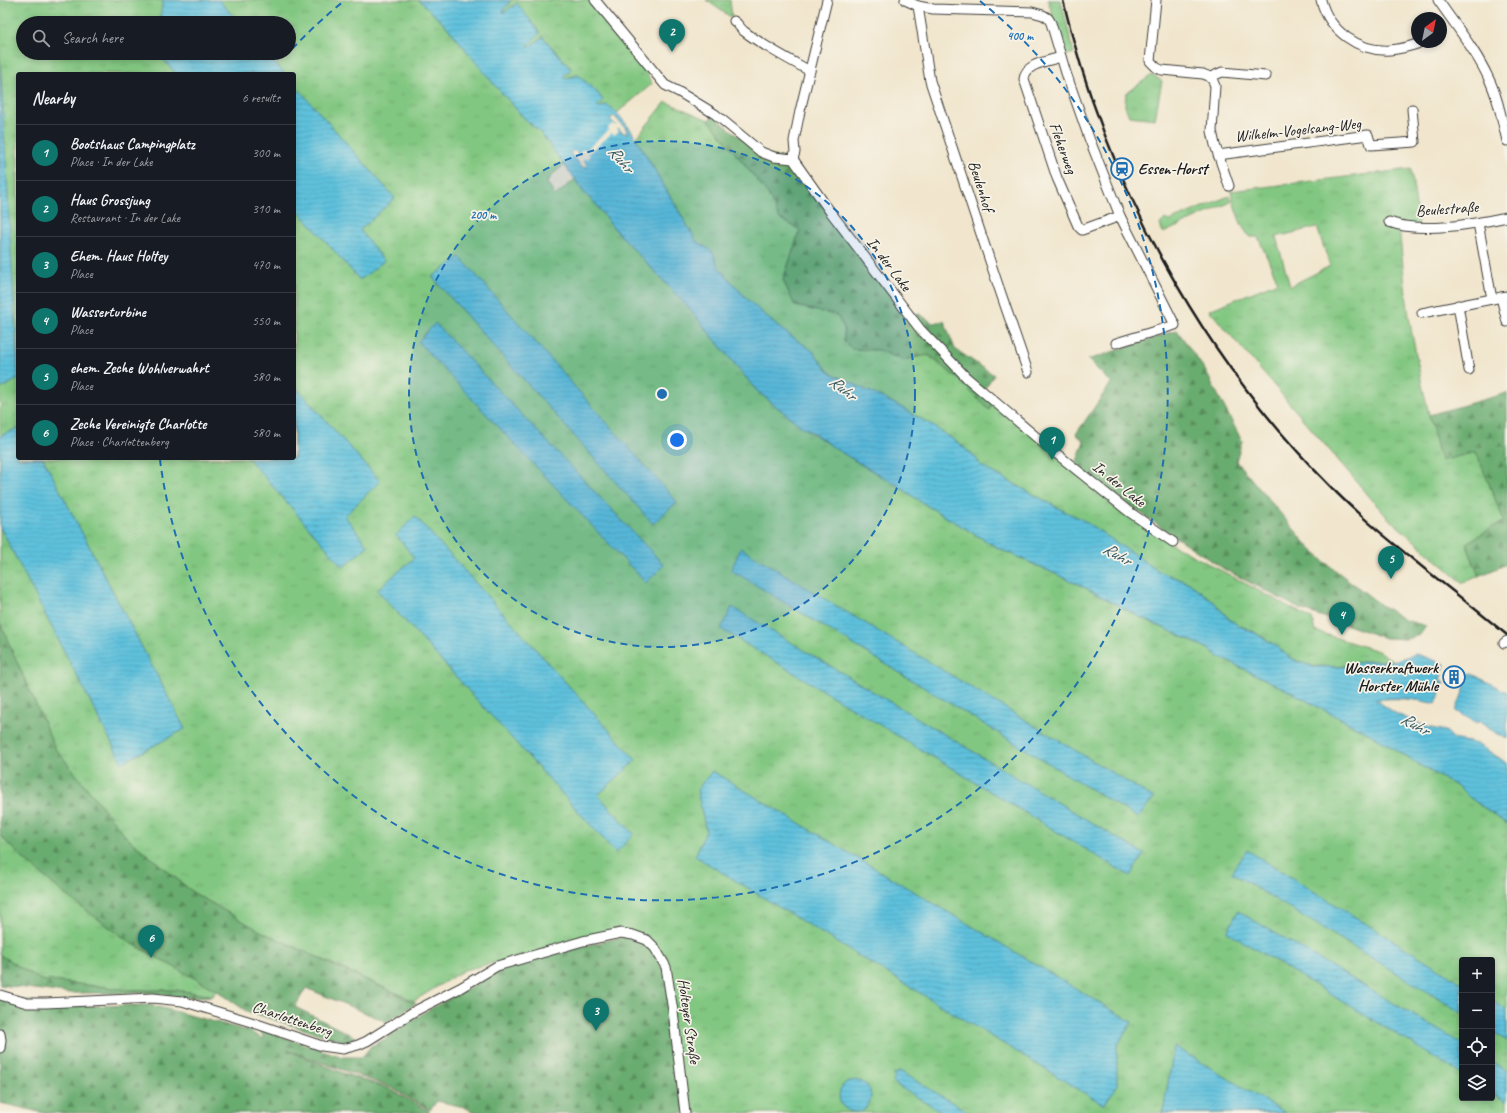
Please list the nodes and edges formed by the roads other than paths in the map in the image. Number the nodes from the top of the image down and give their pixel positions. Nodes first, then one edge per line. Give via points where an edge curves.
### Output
1 (595, 0) edge
2 (828, 0) edge
3 (905, 0) edge
4 (1156, 0) edge
5 (1321, 0) edge
6 (1438, 0) edge
7 (918, 6) junction
8 (734, 21) dead end
9 (1411, 46) edge
10 (1061, 57) junction
11 (810, 71) junction
12 (1266, 76) dead end
13 (1211, 77) junction
14 (1412, 109) dead end
15 (1505, 122) edge
16 (1507, 142) edge
17 (1218, 155) junction
18 (789, 158) junction
19 (1229, 186) dead end
20 (1120, 216) junction
21 (1507, 217) edge
22 (1389, 222) dead end
23 (1478, 223) junction
24 (1500, 298) edge
25 (1458, 305) junction
26 (1422, 313) dead end
27 (1507, 322) edge
28 (1116, 343) dead end
29 (1469, 370) dead end
30 (1028, 372) dead end
31 (1173, 542) dead end
32 (647, 940) joint
33 (0, 995) edge
34 (0, 1034) edge
35 (0, 1048) edge
36 (685, 1113) edge

1 - 18 street via 665,85 714,114 761,152 774,157
2 - 11 street
3 - 7 street
4 - 13 street via 1150,61 1162,70
5 - 9 street via 1333,25 1347,38 1378,50
6 - 15 street via 1482,65
7 - 10 street, Fleherweg via 933,9 1039,13 1048,18
7 - 30 street, Beulenhof via 930,81
8 - 11 street via 742,30
10 - 20 street, Fleherweg
10 - 20 street, Fleherweg via 1031,67 1026,71 1024,79 1057,178 1082,230
11 - 18 street via 794,141 795,152
12 - 13 street via 1222,72
13 - 17 street via 1215,86 1212,131
14 - 17 street, Wilhelm-Vogelsang-Weg via 1416,142 1372,145 1368,135
15 - 16 street
17 - 19 street
18 - 31 street, In der Lake via 911,318 967,378 1128,512
20 - 28 street, Fleherweg via 1175,324
21 - 23 street, Beulestraße
22 - 23 street, Beulestraße via 1399,226 1419,227
23 - 24 street
24 - 25 street
24 - 27 street
25 - 26 street
25 - 29 street
32 - 33 street, Charlottenberg via 621,933 583,941 497,966 367,1041 343,1050 322,1046 182,1002 153,998 27,1003
32 - 36 street, Holteyer Straße via 662,958 667,971
34 - 35 street

